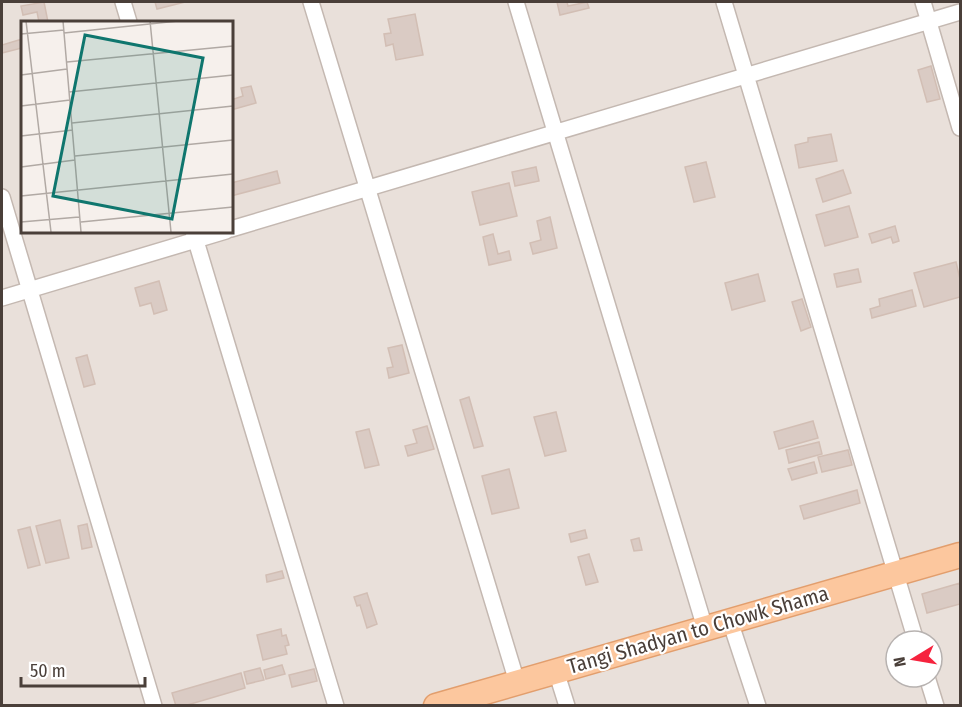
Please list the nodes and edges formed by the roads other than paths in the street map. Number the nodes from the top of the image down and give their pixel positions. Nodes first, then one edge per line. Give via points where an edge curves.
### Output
1 (123, 2) edge
2 (311, 2) edge
3 (516, 2) edge
4 (724, 2) edge
5 (923, 2) edge
6 (960, 12) edge
7 (129, 21) edge
8 (928, 21) junction
9 (746, 76) junction
10 (960, 128) edge
11 (556, 133) junction
12 (368, 189) junction
13 (2, 197) edge
14 (232, 230) edge
15 (220, 232) edge
16 (194, 236) edge
17 (29, 290) junction
18 (2, 298) edge
19 (960, 555) edge
20 (895, 574) junction
21 (730, 621) junction
22 (705, 628) junction
23 (912, 629) edge
24 (556, 671) junction
25 (517, 682) junction
26 (931, 689) edge
27 (154, 705) edge
28 (336, 705) edge
29 (436, 705) edge
30 (567, 705) edge
31 (758, 705) edge
32 (936, 705) edge

1 - 7 street
2 - 12 street
3 - 11 street
4 - 9 street
5 - 8 street
6 - 8 street
8 - 9 street
8 - 10 street
9 - 11 street
9 - 20 street
11 - 12 street
11 - 22 street
12 - 14 street
12 - 25 street
13 - 17 street
15 - 16 street
16 - 17 street
16 - 28 street
17 - 18 street
17 - 27 street
19 - 20 main road, Tangi Shadyan to Chowk Shama
20 - 21 main road, Tangi Shadyan to Chowk Shama
20 - 23 street
21 - 22 main road, Tangi Shadyan to Chowk Shama
21 - 31 street
22 - 24 main road, Tangi Shadyan to Chowk Shama
24 - 25 main road, Tangi Shadyan to Chowk Shama
24 - 30 street
25 - 29 main road, Tangi Shadyan to Chowk Shama
26 - 32 street

